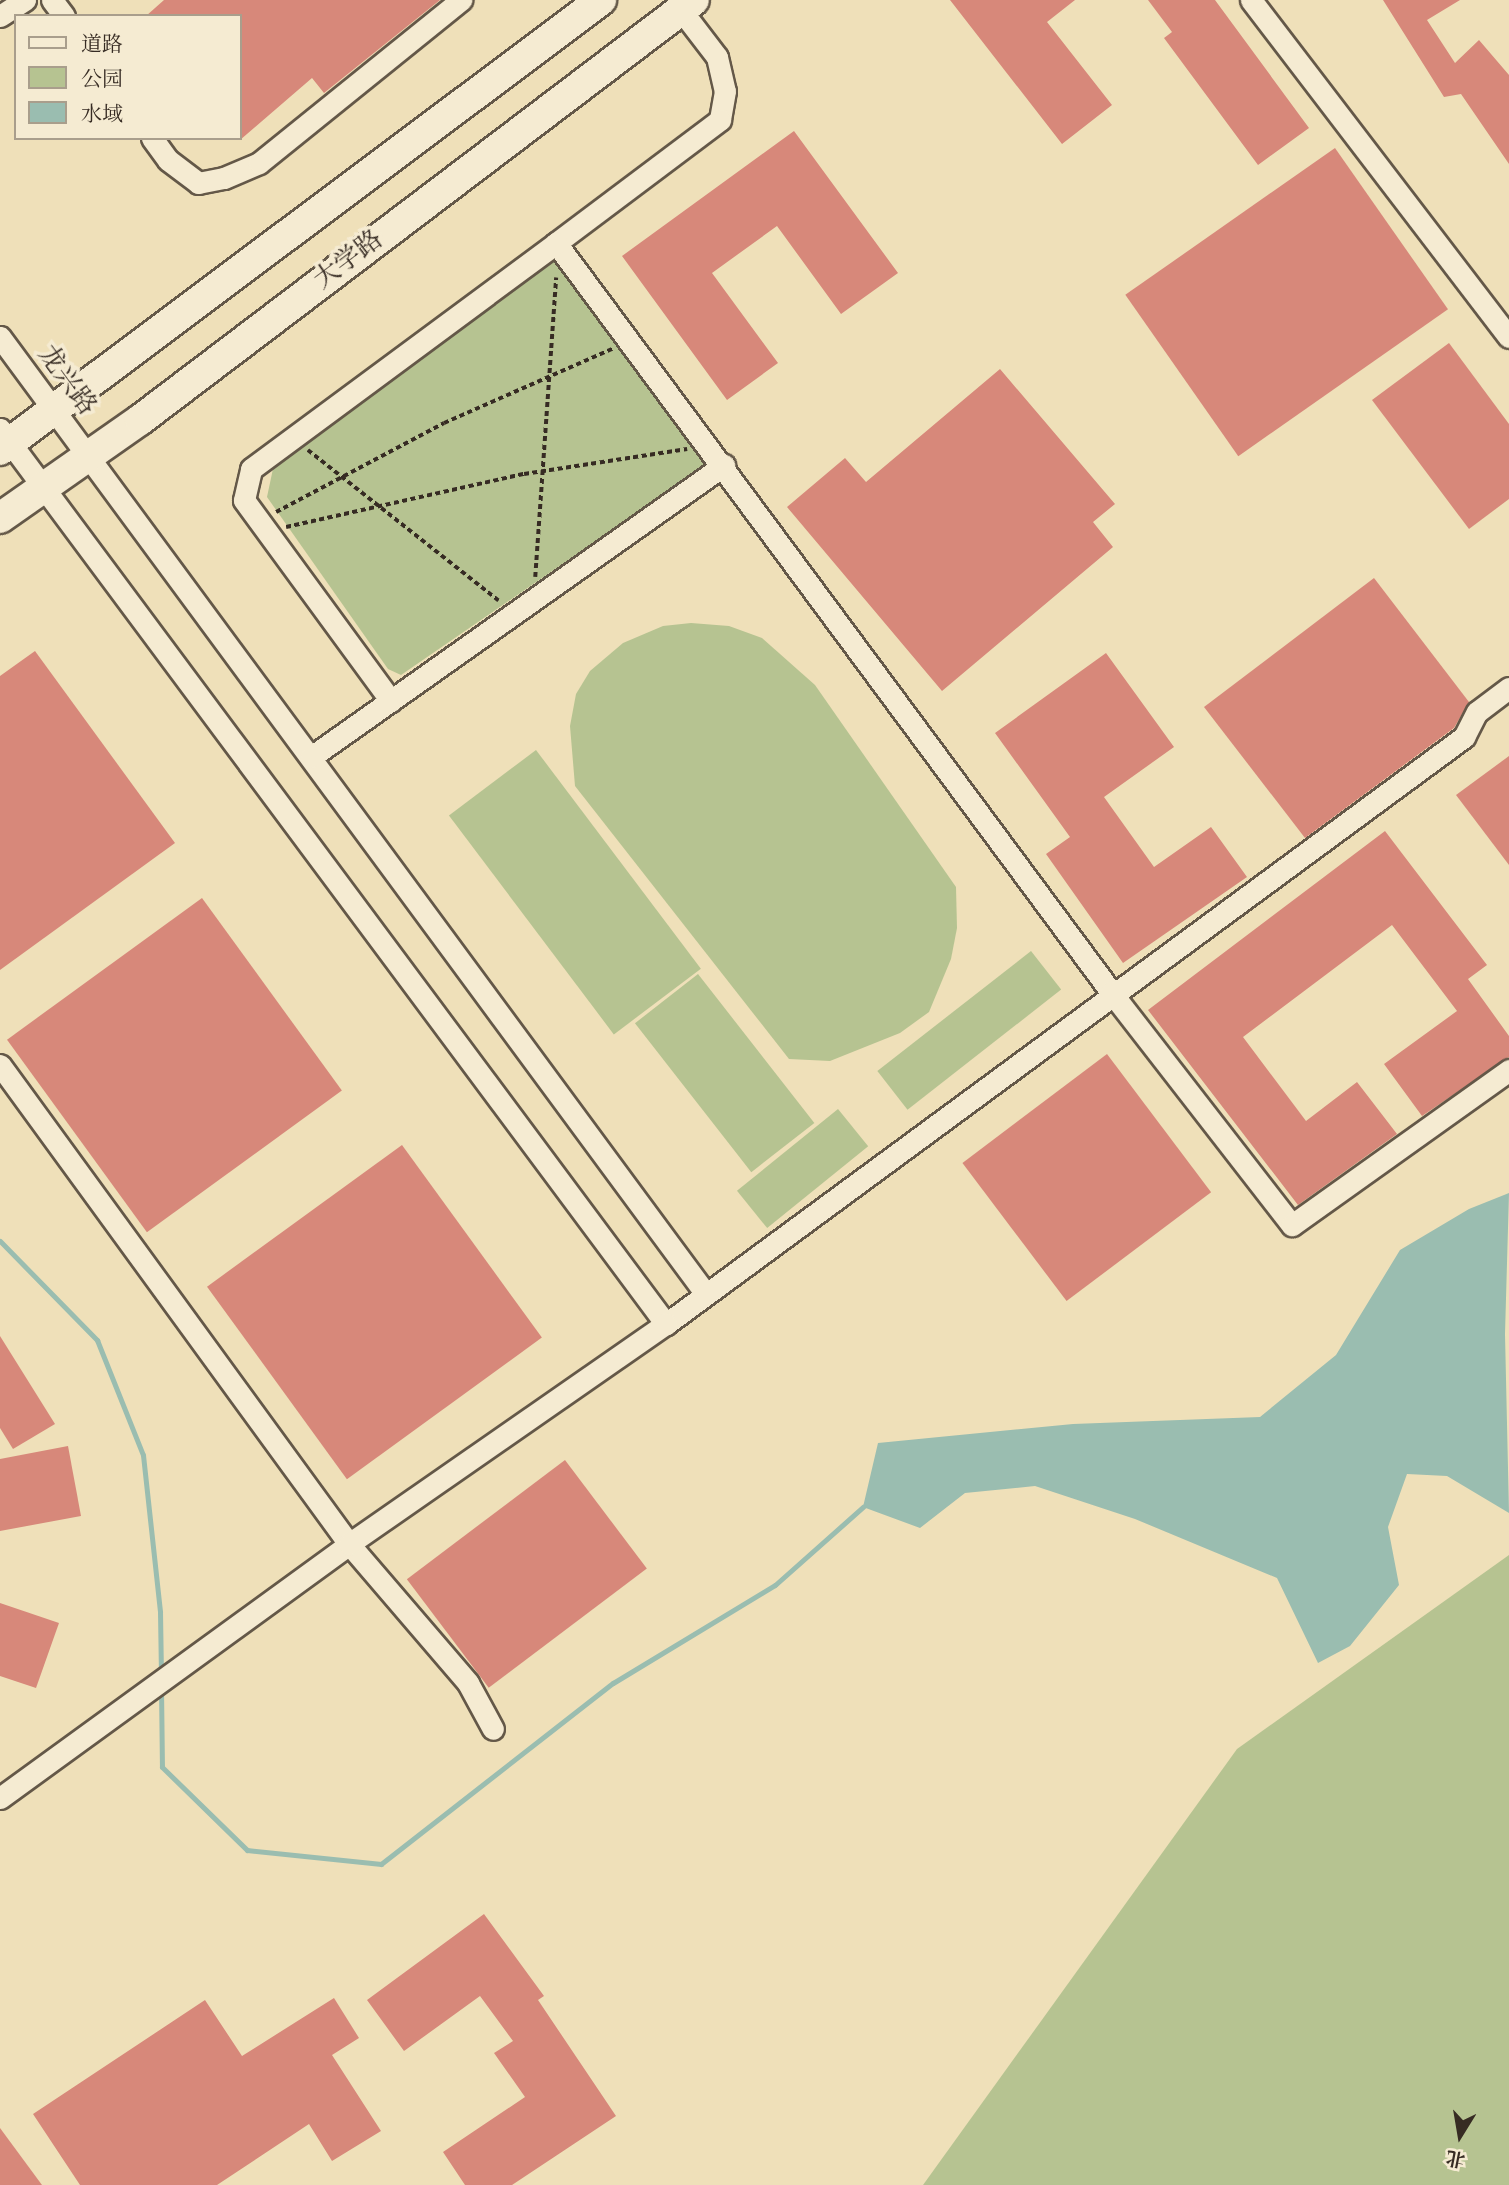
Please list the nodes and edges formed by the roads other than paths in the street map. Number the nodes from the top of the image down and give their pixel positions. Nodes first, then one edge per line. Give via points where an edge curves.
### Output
1 (25, 0) edge
2 (461, 0) edge
3 (601, 0) edge
4 (1251, 0) edge
5 (687, 5) edge
6 (0, 16) edge
7 (153, 140) edge
8 (558, 245) junction
9 (0, 337) edge
10 (1509, 337) edge
11 (53, 412) junction
12 (3, 441) edge
13 (87, 458) junction
14 (724, 465) junction
15 (43, 488) junction
16 (0, 518) edge
17 (1509, 688) edge
18 (391, 701) junction
19 (311, 757) junction
20 (1111, 992) junction
21 (0, 1065) edge
22 (1509, 1070) edge
23 (705, 1293) junction
24 (666, 1324) junction
25 (349, 1544) junction
26 (492, 1729) dead end
27 (0, 1798) edge

1 - 6 street
2 - 7 street via 260,163 198,183 168,160
3 - 11 main road
4 - 10 street
5 - 8 street via 717,57 725,91 720,120
5 - 13 main road, 大学路
8 - 14 street
8 - 18 street via 251,469 244,500
9 - 11 street, 龙兴路
11 - 12 main road
11 - 13 street, 龙兴路
12 - 15 street
13 - 15 main road, 大学路
13 - 19 street, 龙兴路
14 - 18 street
14 - 20 street
15 - 16 main road, 大学路
15 - 24 street
17 - 20 street via 1477,712 1464,737
18 - 19 street
19 - 23 street, 龙兴路
20 - 22 street via 1292,1225
20 - 23 street
21 - 25 street
23 - 24 street
24 - 25 street
25 - 26 street via 468,1683
25 - 27 street

